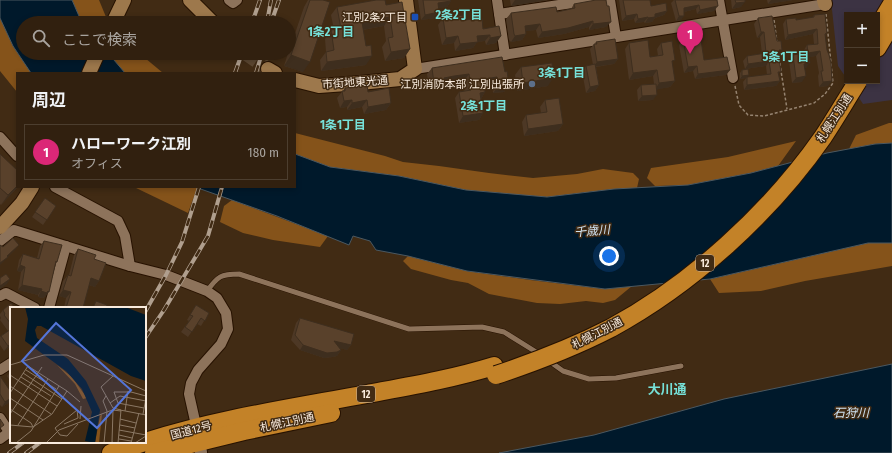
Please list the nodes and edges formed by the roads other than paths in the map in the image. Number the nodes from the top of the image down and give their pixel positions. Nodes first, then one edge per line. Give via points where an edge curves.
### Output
1 (124, 0) edge
2 (190, 0) edge
3 (229, 0) edge
4 (237, 0) edge
5 (406, 0) edge
6 (497, 0) edge
7 (592, 0) edge
8 (610, 0) edge
9 (719, 0) edge
10 (824, 2) edge
11 (892, 4) edge
12 (499, 14) junction
13 (116, 16) edge
14 (205, 16) edge
15 (722, 20) junction
16 (892, 23) edge
17 (880, 24) edge
18 (616, 37) junction
19 (880, 43) edge
20 (505, 55) junction
21 (95, 60) edge
22 (415, 69) junction
23 (89, 72) edge
24 (733, 78) road end
25 (296, 80) edge
26 (845, 84) edge
27 (856, 84) edge
28 (0, 137) edge
29 (16, 155) edge
30 (31, 188) edge
31 (57, 188) edge
32 (0, 227) edge
33 (0, 242) edge
34 (66, 246) junction
35 (130, 266) junction
36 (207, 291) junction
37 (0, 296) edge
38 (33, 307) edge
39 (49, 307) edge
40 (10, 364) edge
41 (681, 366) dead end
42 (0, 370) edge
43 (495, 371) junction
44 (0, 418) edge
45 (240, 425) joint
46 (10, 432) edge
47 (0, 439) edge
48 (198, 441) edge
49 (146, 442) edge
50 (142, 443) edge
51 (111, 453) edge
52 (154, 453) edge

1 - 13 street
2 - 14 street
3 - 4 street via 233,3
5 - 22 street
6 - 12 street
7 - 12 street
8 - 18 street
9 - 15 street
10 - 15 street
11 - 17 highway
12 - 20 street
15 - 18 street
15 - 24 street
16 - 19 highway
18 - 20 street
20 - 22 street
21 - 23 street
22 - 25 street, 市街地東光通 via 400,79 360,83 319,86
26 - 43 highway, 札幌江別通 / 12 via 817,129 788,168 754,206 699,256 648,294 606,319
27 - 43 highway, 札幌江別通 / 12, bridge via 823,137 796,171 760,213 704,263 656,300 611,327 563,350
28 - 29 street
30 - 32 street via 22,203
31 - 35 street via 118,221 125,236
33 - 34 street via 14,230
34 - 35 street
34 - 39 street
35 - 36 street via 166,275
36 - 41 lane via 216,280 226,274 240,274 409,328 490,328 511,335 563,371 589,379 616,378
36 - 48 street via 217,298 226,313 228,329 221,344 198,370 191,383 189,394
37 - 38 street via 6,293
40 - 42 street
43 - 45 highway, 札幌江別通 / 12 via 444,389
44 - 46 street
45 - 48 highway, 国道12号 / 12
46 - 47 street
48 - 49 highway, 国道12号 / 12
48 - 52 highway, 国道12号 / 12
50 - 51 highway, 国道12号 / 12

